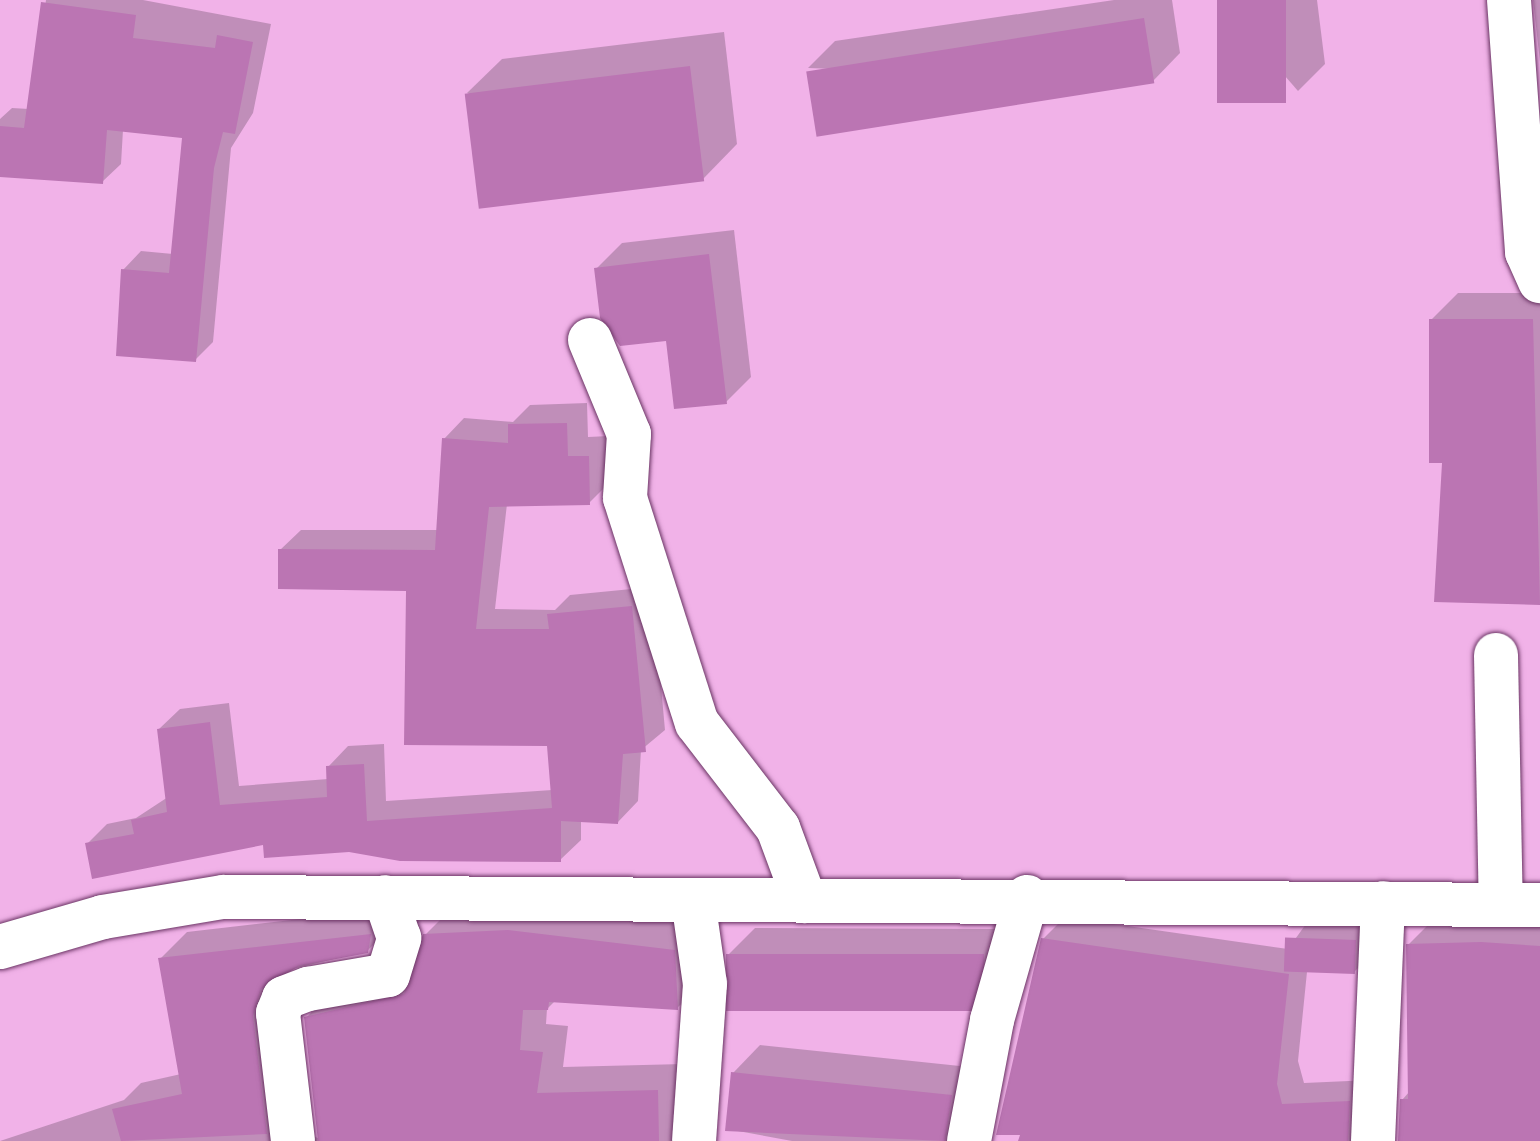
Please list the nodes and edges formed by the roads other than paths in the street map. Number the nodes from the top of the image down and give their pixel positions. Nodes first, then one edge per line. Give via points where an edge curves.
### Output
1 (1509, 0) edge
2 (1540, 281) edge
3 (590, 340) dead end
4 (1496, 655) dead end
5 (385, 897) junction
6 (1027, 897) junction
7 (693, 900) junction
8 (805, 901) junction
9 (1383, 903) junction
10 (1520, 905) edge
11 (0, 947) edge
12 (293, 1141) edge
13 (694, 1141) edge
14 (969, 1141) edge
15 (1373, 1141) edge

1 - 2 street via 1527,252
3 - 8 street via 629,434 625,498 697,723 778,828
4 - 10 street
5 - 7 street
5 - 11 street via 223,897 103,917
5 - 12 street via 399,938 388,975 308,989 284,998 278,1013
6 - 8 street
6 - 9 street
6 - 14 street via 992,1020
7 - 8 street
7 - 13 street via 705,984
9 - 10 street
9 - 15 street

